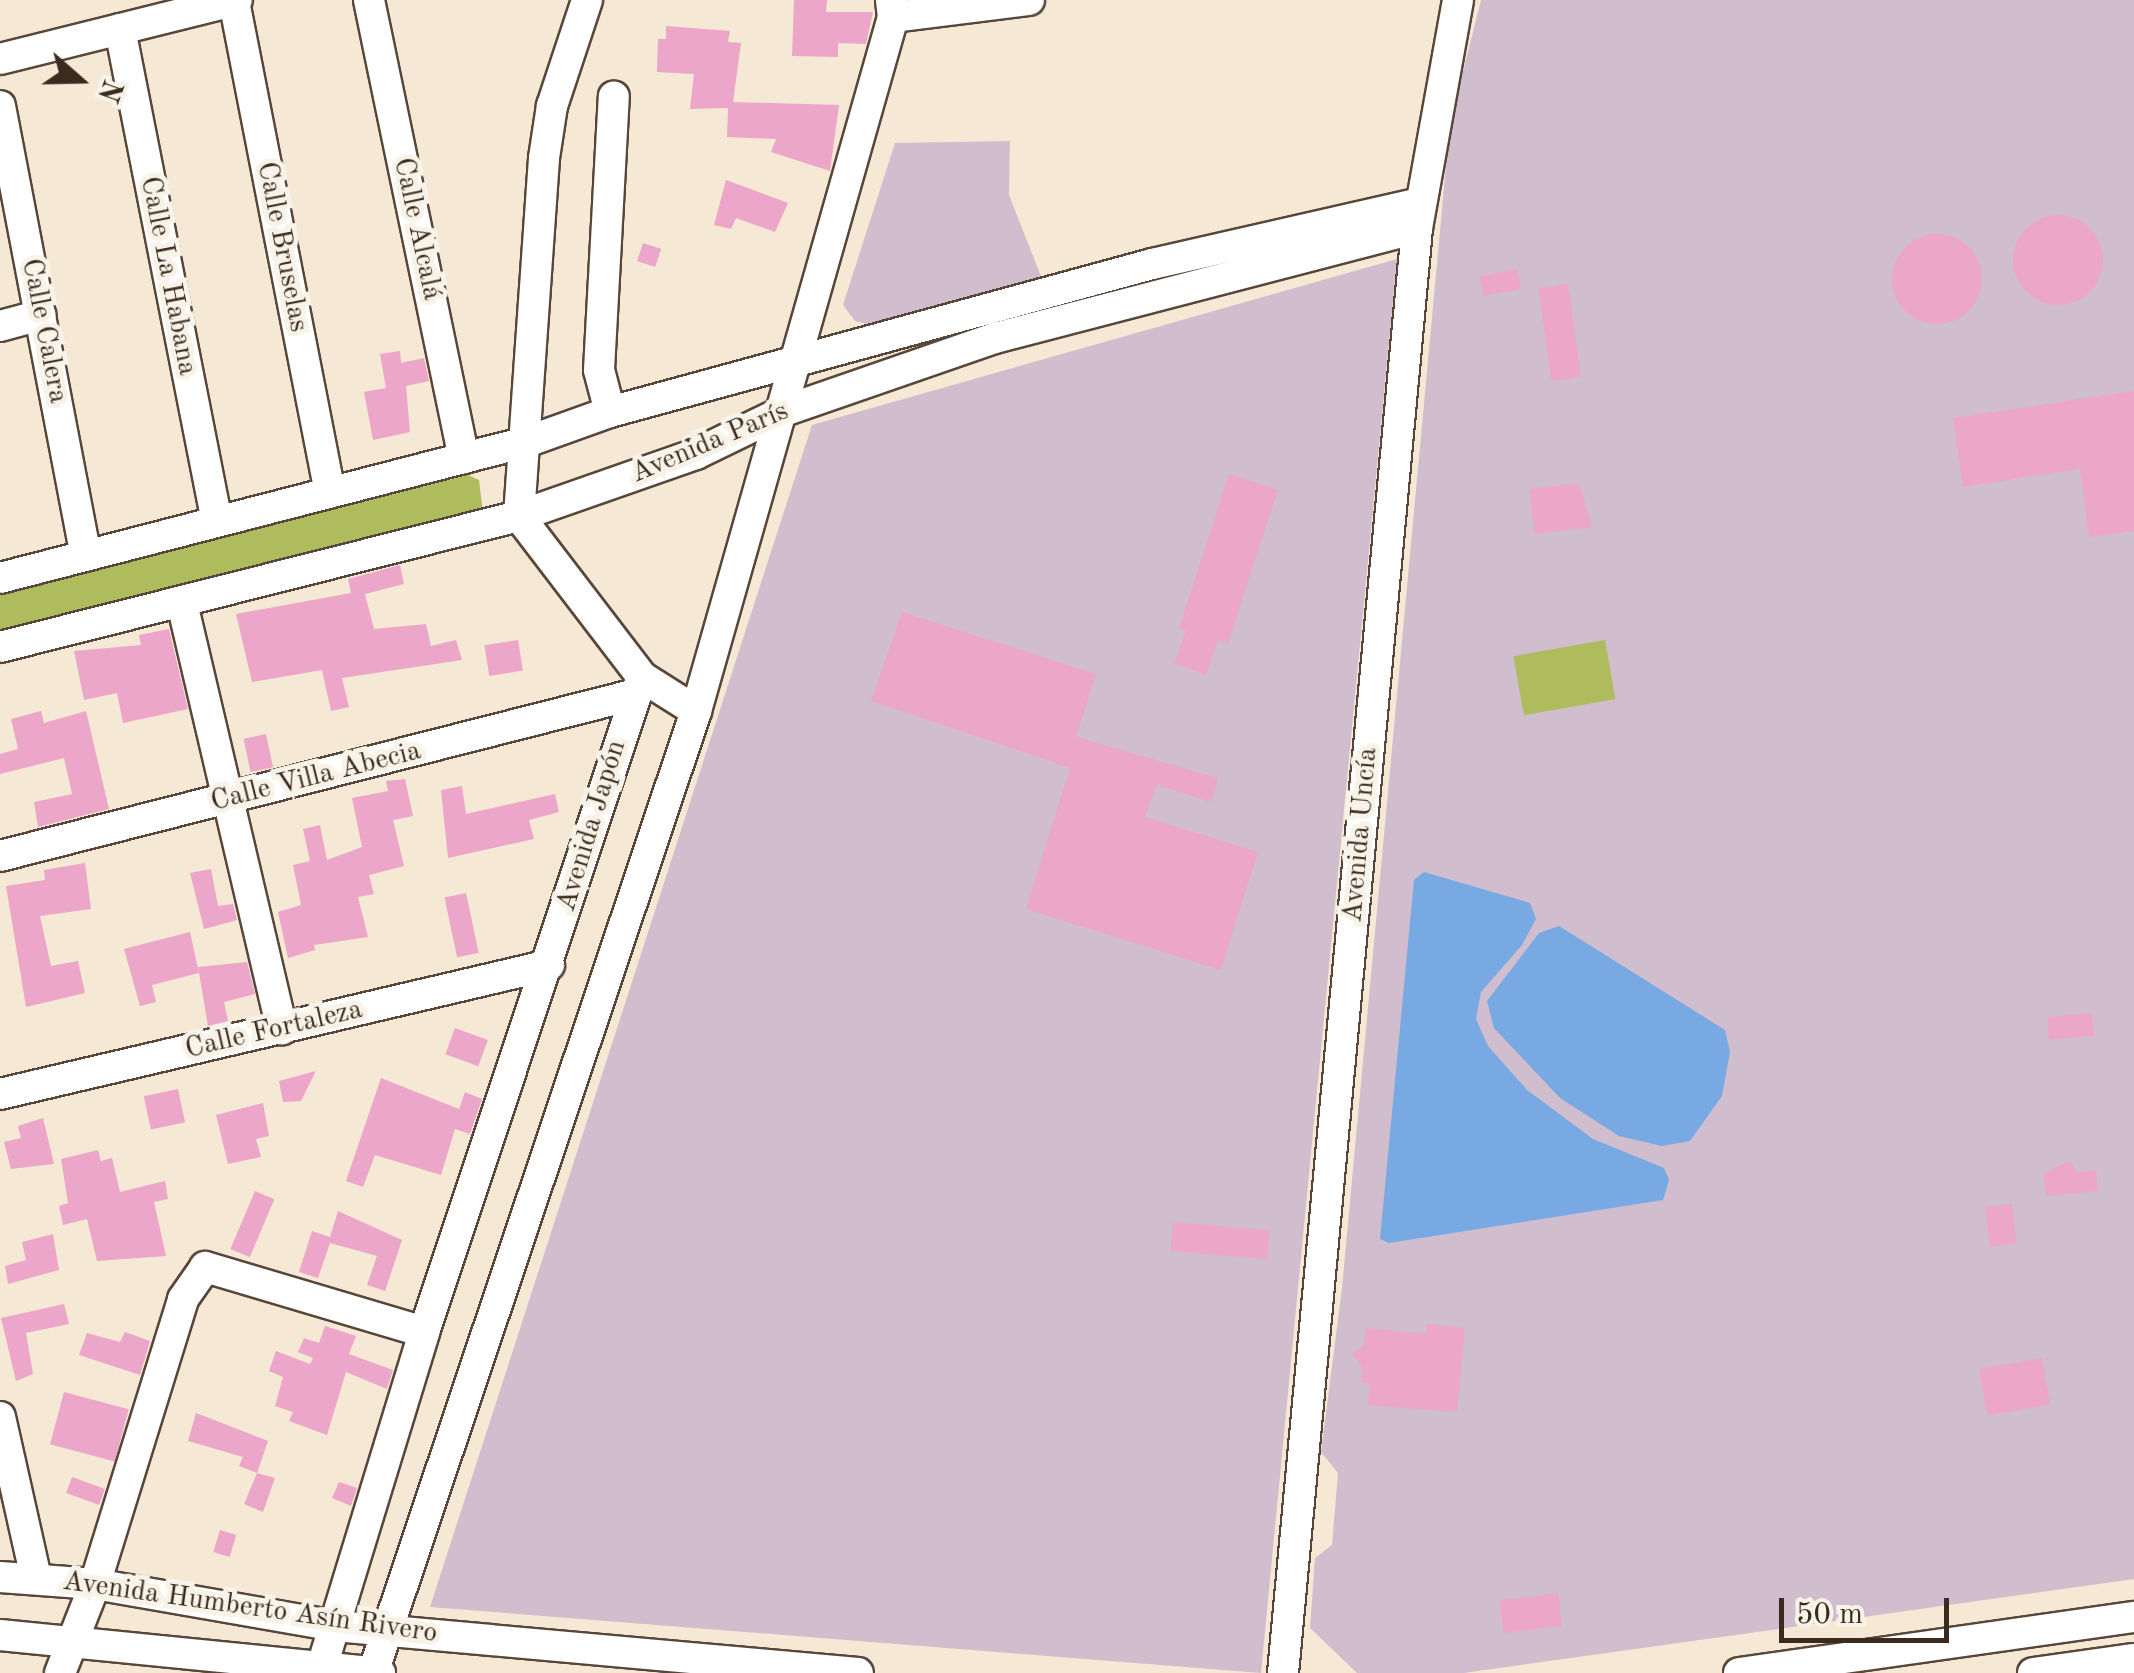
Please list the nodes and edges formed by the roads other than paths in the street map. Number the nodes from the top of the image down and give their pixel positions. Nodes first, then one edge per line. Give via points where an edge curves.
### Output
1 (236, 0) edge
2 (369, 0) edge
3 (587, 0) edge
4 (1029, 0) edge
5 (1458, 0) edge
6 (892, 8) edge
7 (120, 29) junction
8 (0, 59) edge
9 (614, 96) dead end
10 (0, 106) edge
11 (1419, 216) junction
12 (41, 315) junction
13 (0, 326) edge
14 (789, 366) junction
15 (784, 411) junction
16 (610, 412) junction
17 (526, 442) junction
18 (464, 458) junction
19 (330, 493) junction
20 (519, 516) junction
21 (217, 522) junction
22 (86, 556) junction
23 (0, 578) edge
24 (182, 603) junction
25 (0, 648) edge
26 (637, 686) junction
27 (696, 711) junction
28 (230, 800) junction
29 (0, 856) edge
30 (549, 965) junction
31 (282, 1028) junction
32 (0, 1094) edge
33 (424, 1332) junction
34 (0, 1417) edge
35 (0, 1578) edge
36 (36, 1578) junction
37 (94, 1584) junction
38 (2134, 1617) edge
39 (335, 1626) junction
40 (388, 1631) junction
41 (2012, 1633) junction
42 (0, 1634) edge
43 (71, 1638) junction
44 (2134, 1659) edge
45 (321, 1670) edge
46 (60, 1673) edge
47 (376, 1673) edge
48 (858, 1673) edge
49 (1283, 1673) edge
50 (1740, 1673) edge
51 (2017, 1673) edge
52 (2033, 1673) edge

1 - 7 street
1 - 19 street, Calle Bruselas
2 - 18 street, Calle Alcalá
3 - 17 street via 552,106 544,158
4 - 6 street
5 - 11 street, Avenida Uncía
6 - 14 street
7 - 8 street
7 - 21 street, Calle La Habana
9 - 16 street via 599,370
10 - 12 street, Calle Calera
11 - 14 street, Avenida París via 1152,264
11 - 15 street, Avenida París via 996,338
11 - 49 street, Avenida Uncía
12 - 13 street
12 - 22 street, Calle Calera
14 - 15 street
14 - 16 street, Avenida París
15 - 20 street, Avenida París via 696,454
15 - 27 street
16 - 17 street, Avenida París
17 - 18 street, Avenida París
17 - 20 street
18 - 19 street, Avenida París
19 - 21 street, Avenida París
20 - 24 street, Avenida París
20 - 26 street
21 - 22 street, Avenida París
22 - 23 street, Avenida París
24 - 25 street, Avenida París
24 - 28 street
26 - 27 street
26 - 28 street, Calle Villa Abecia
26 - 30 street, Avenida Japón
27 - 40 street
28 - 29 street, Calle Villa Abecia
28 - 31 street
30 - 31 street, Calle Fortaleza
30 - 33 street, Avenida Japón
31 - 32 street, Calle Fortaleza
33 - 37 street via 205,1267 182,1299
33 - 39 street, Avenida Japón
34 - 36 street
35 - 36 street, Avenida Humberto Asín Rivero
36 - 37 street, Avenida Humberto Asín Rivero
37 - 39 street, Avenida Humberto Asín Rivero
37 - 43 street
38 - 41 street
39 - 40 street, Avenida Humberto Asín Rivero
39 - 45 street, Avenida Japón
40 - 47 street
40 - 48 street, Avenida Humberto Asín Rivero
41 - 50 street
41 - 51 street
42 - 43 street, Avenida Humberto Asín Rivero
43 - 45 street, Avenida Humberto Asín Rivero
43 - 46 street
44 - 52 street
45 - 47 street, Avenida Humberto Asín Rivero

